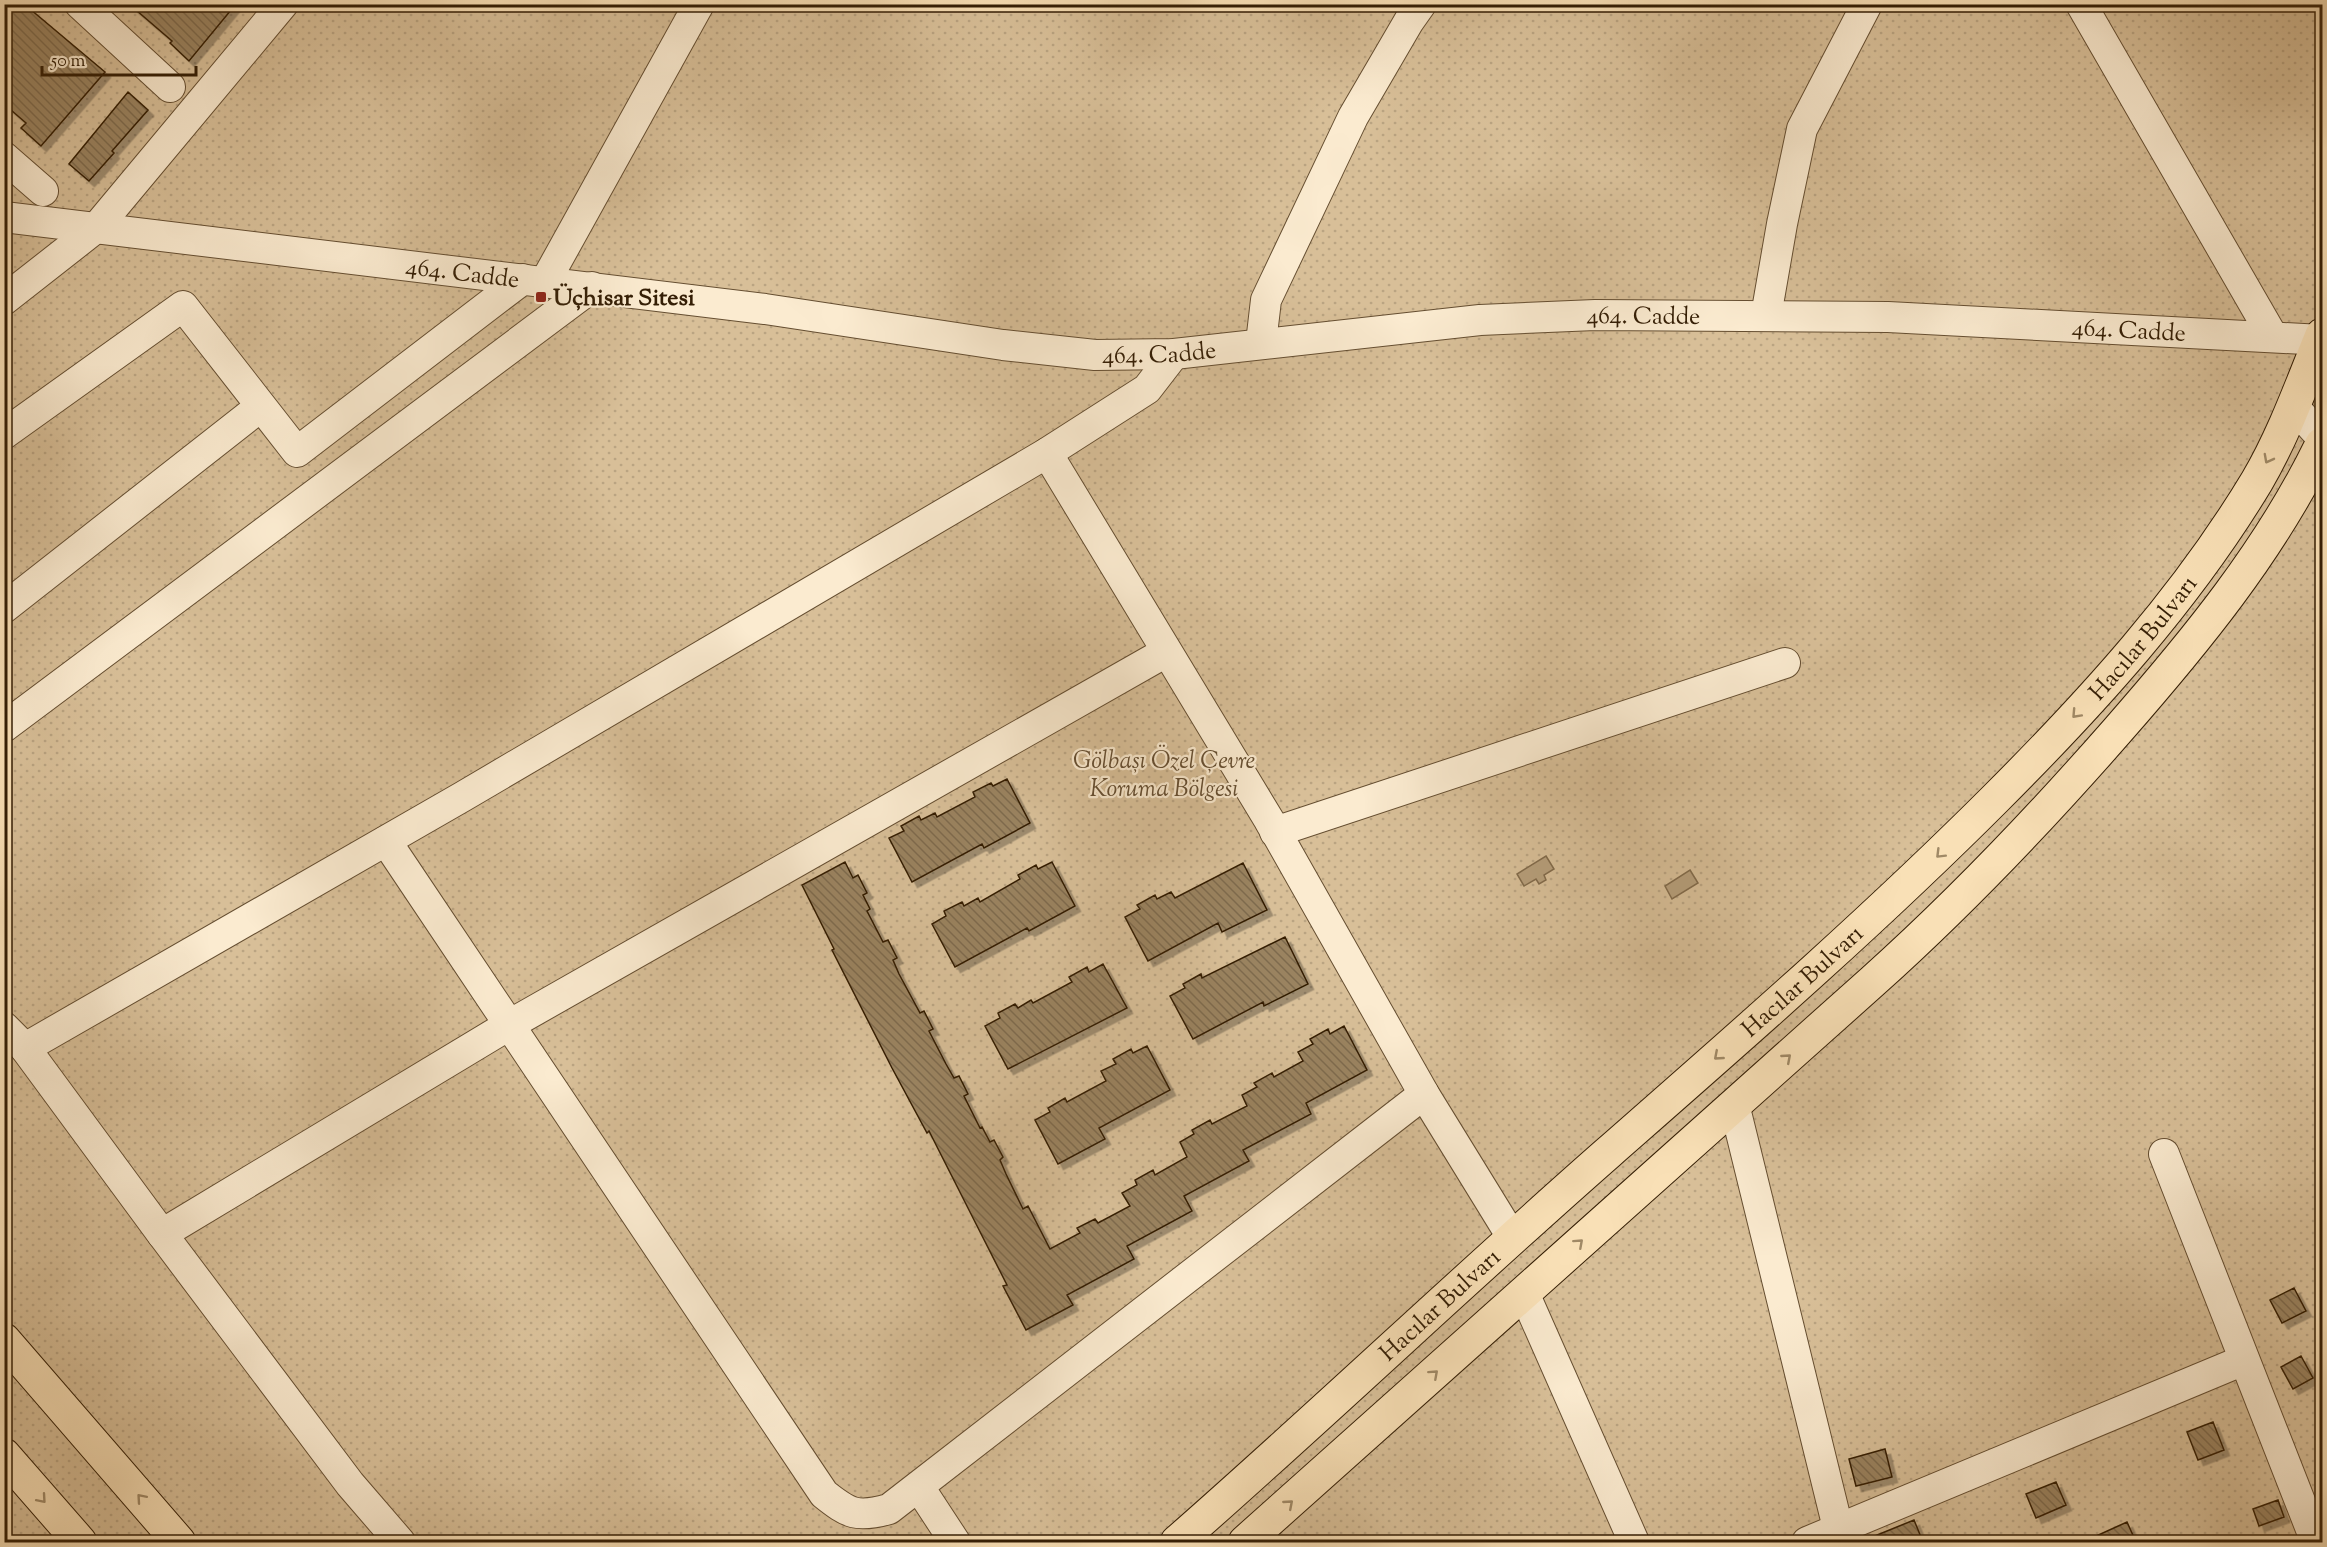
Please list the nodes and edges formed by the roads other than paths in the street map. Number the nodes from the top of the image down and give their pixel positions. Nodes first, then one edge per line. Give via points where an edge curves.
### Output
1 (80, 4) edge
2 (283, 4) edge
3 (699, 4) edge
4 (1421, 4) edge
5 (1867, 4) edge
6 (2081, 4) edge
7 (170, 87) dead end
8 (4, 157) edge
9 (43, 191) dead end
10 (4, 217) edge
11 (97, 227) junction
12 (534, 280) junction
13 (592, 287) junction
14 (4, 300) edge
15 (1766, 316) junction
16 (2273, 337) junction
17 (2322, 338) edge
18 (1261, 343) junction
19 (1174, 354) junction
20 (2293, 406) junction
21 (260, 407) junction
22 (4, 434) edge
23 (2322, 438) edge
24 (2322, 444) edge
25 (1047, 453) junction
26 (4, 608) edge
27 (1166, 652) junction
28 (1785, 663) dead end
29 (4, 727) edge
30 (1275, 832) junction
31 (386, 841) junction
32 (509, 1025) junction
33 (4, 1027) edge
34 (25, 1048) junction
35 (1424, 1094) junction
36 (1734, 1104) junction
37 (2164, 1154) dead end
38 (162, 1234) junction
39 (1512, 1238) junction
40 (1524, 1293) junction
41 (4, 1340) edge
42 (2244, 1360) junction
43 (4, 1455) edge
44 (919, 1487) junction
45 (1838, 1528) junction
46 (80, 1542) edge
47 (178, 1542) edge
48 (400, 1542) edge
49 (955, 1542) edge
50 (1177, 1542) edge
51 (1245, 1542) edge
52 (1634, 1542) edge
53 (1806, 1542) edge
54 (2316, 1542) edge

1 - 7 street
2 - 11 street
3 - 12 street
4 - 18 street via 1353,117 1266,300
5 - 15 street via 1802,129
6 - 16 street
8 - 9 street
10 - 11 street, 464. Cadde
11 - 12 street, 464. Cadde
11 - 14 street
12 - 13 street, 464. Cadde
12 - 21 street via 297,452
13 - 19 street, 464. Cadde via 1055,352
13 - 29 street
15 - 16 street, 464. Cadde via 1888,317
15 - 18 street, 464. Cadde via 1606,315 1480,320
16 - 17 street, 464. Cadde
17 - 20 main road, Hacılar Bulvarı
18 - 19 street, 464. Cadde
19 - 25 street via 1147,389
20 - 23 street
20 -> 39 main road, Hacılar Bulvarı via 2258,479 2175,599 2121,666 2030,763 1848,941
21 - 22 street via 183,306
21 - 26 street
36 -> 24 main road, Hacılar Bulvarı via 1923,936 2056,800 2149,694 2240,581 2294,499
25 - 27 street
25 - 31 street
27 - 30 street
27 - 32 street
28 - 30 street
30 - 35 street
31 - 32 street
31 - 34 street
32 - 38 street
32 - 44 street via 824,1494 846,1511 870,1514 889,1509
33 - 34 street
34 - 38 street
35 - 39 street
35 - 44 street
40 -> 36 main road, Hacılar Bulvarı
36 - 45 street
37 - 42 street
38 - 48 street via 350,1484
39 - 50 main road, Hacılar Bulvarı
51 -> 40 main road, Hacılar Bulvarı
40 - 52 street
47 -> 41 main road
42 - 45 street
42 - 54 street
43 -> 46 main road
44 - 49 street
45 - 53 street

